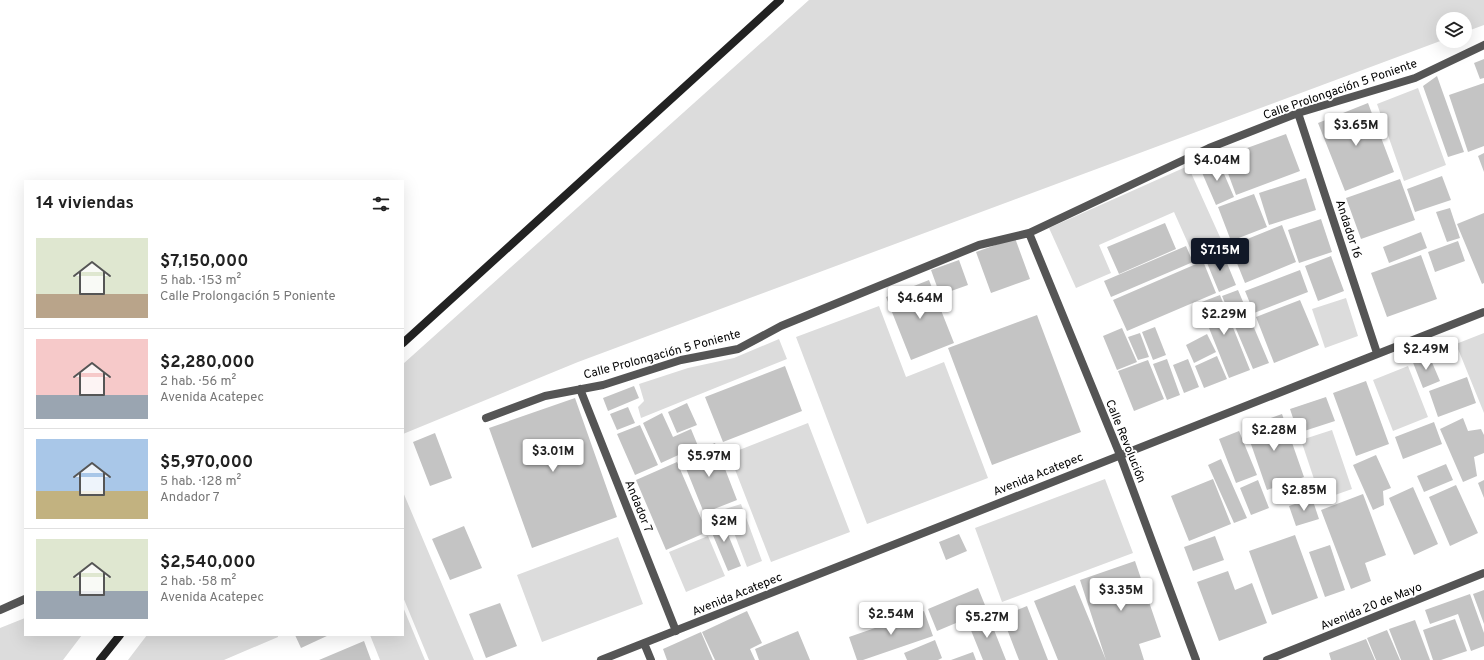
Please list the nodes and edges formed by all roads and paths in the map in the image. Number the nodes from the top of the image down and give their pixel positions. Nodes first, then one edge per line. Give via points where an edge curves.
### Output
1 (780, 0) edge
2 (1484, 45) edge
3 (1298, 113) junction
4 (1028, 233) junction
5 (1484, 312) edge
6 (404, 342) edge
7 (1377, 352) junction
8 (580, 389) junction
9 (486, 418) dead end
10 (1120, 455) junction
11 (1484, 573) edge
12 (24, 599) edge
13 (0, 610) edge
14 (676, 631) junction
15 (119, 636) edge
16 (644, 643) junction
17 (100, 660) edge
18 (601, 660) edge
19 (651, 660) edge
20 (1196, 660) edge
21 (1267, 660) edge

1 - 6 street
2 - 3 street, Calle Prolongación 5 Poniente via 1415,78
3 - 4 street, Calle Prolongación 5 Poniente via 1209,148
3 - 7 street, Andador 16
4 - 8 street, Calle Prolongación 5 Poniente via 979,245 781,326 738,349 680,360 603,385
4 - 10 street, Calle Revolución
5 - 7 street, Avenida Acatepec
7 - 10 street, Avenida Acatepec
8 - 9 street, Calle Prolongación 5 Poniente via 545,396
8 - 14 street, Andador 7
10 - 14 street, Avenida Acatepec
10 - 20 street, Calle Revolución
11 - 21 street, Avenida 20 de Mayo
12 - 13 street
14 - 16 street, Avenida Acatepec
15 - 17 street
16 - 18 street, Avenida Acatepec
16 - 19 street

